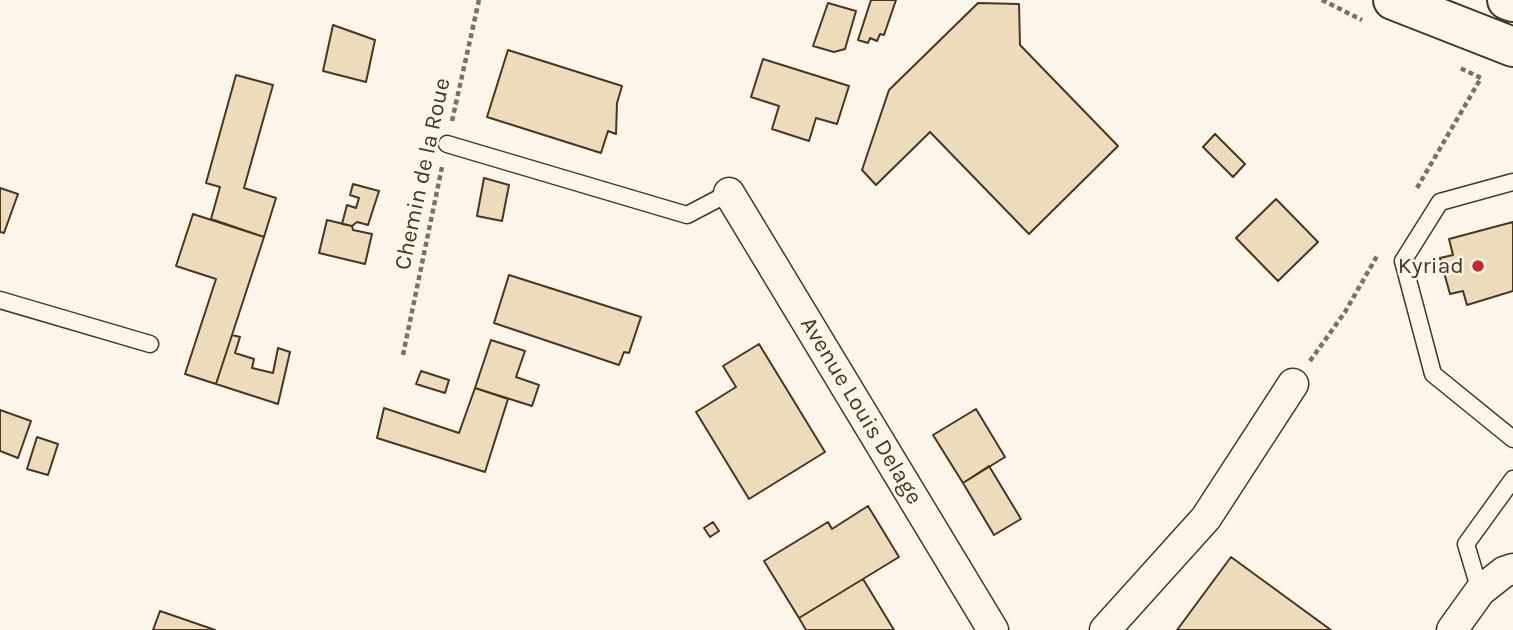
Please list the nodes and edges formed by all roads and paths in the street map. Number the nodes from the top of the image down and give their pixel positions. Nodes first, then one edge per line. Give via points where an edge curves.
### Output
1 (479, 0) edge
2 (1322, 0) edge
3 (1507, 0) edge
4 (1513, 2) edge
5 (1382, 12) edge
6 (1513, 47) edge
7 (1456, 66) dead end
8 (447, 144) junction
9 (1513, 182) edge
10 (729, 193) joint
11 (1413, 195) dead end
12 (1379, 253) dead end
13 (0, 300) edge
14 (150, 344) dead end
15 (403, 355) dead end
16 (1293, 384) joint
17 (1513, 439) edge
18 (1513, 479) edge
19 (1513, 569) edge
20 (1480, 591) junction
21 (993, 630) edge
22 (1105, 630) edge
23 (1451, 630) edge

1 - 8 path, Chemin de la Roue
2 - 5 path
3 - 4 main road
5 - 6 main road
7 - 11 path via 1480,78
8 - 10 lane via 687,215
8 - 15 path, Chemin de la Roue
9 - 17 lane via 1440,202 1403,261 1433,374
10 - 21 street, Avenue Louis Delage
12 - 16 path via 1345,312
13 - 14 lane
16 - 22 street via 1206,518
18 - 20 lane via 1466,544
19 - 20 street
20 - 23 street

